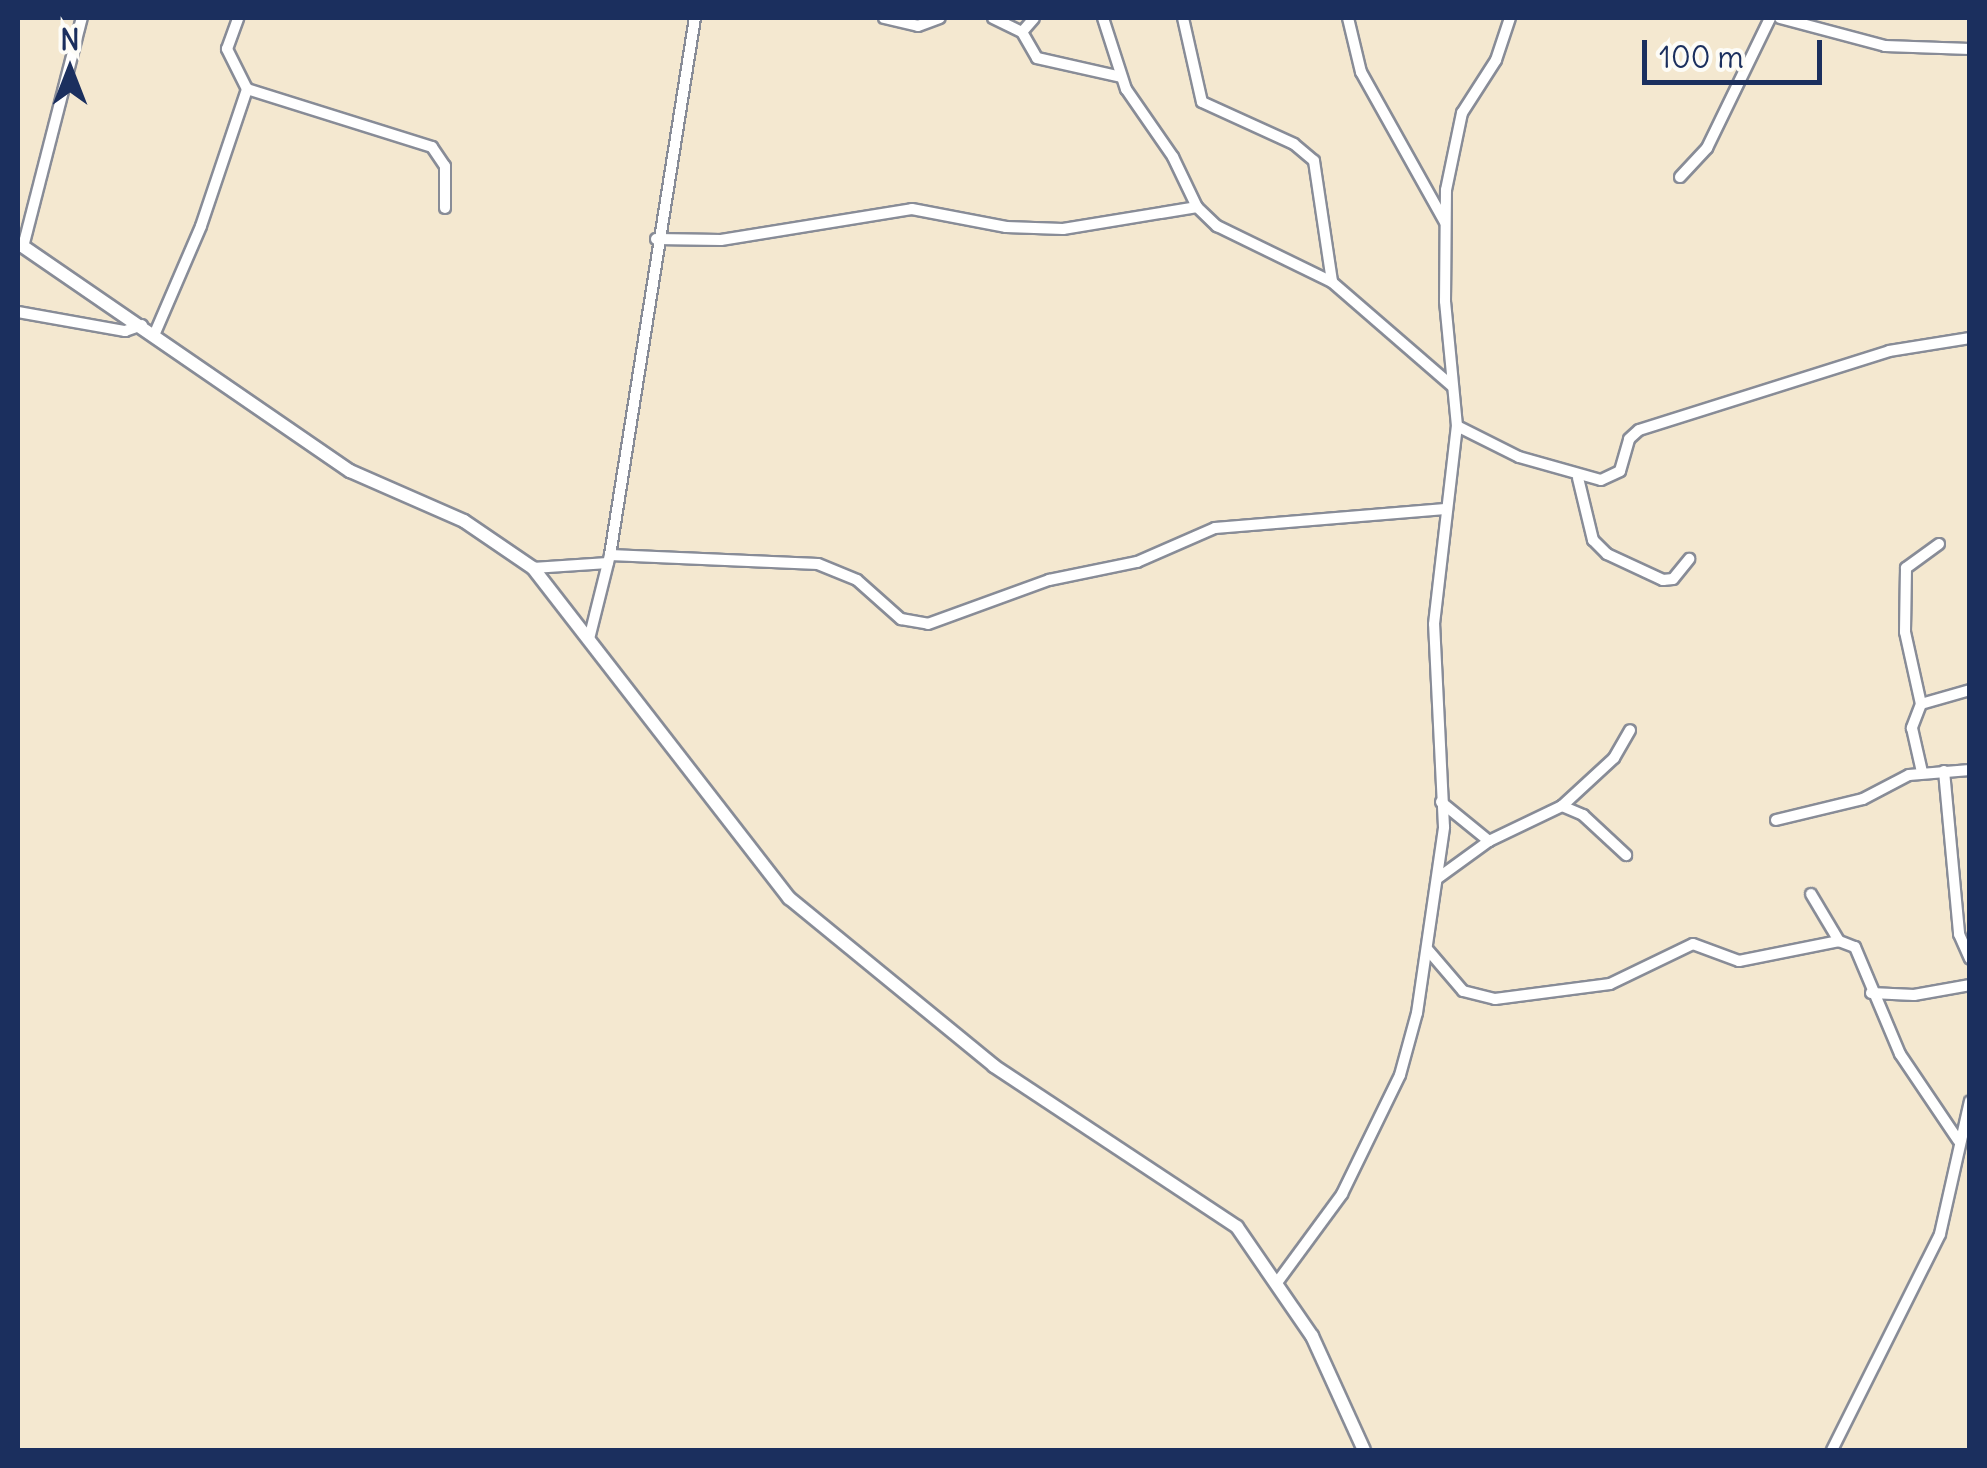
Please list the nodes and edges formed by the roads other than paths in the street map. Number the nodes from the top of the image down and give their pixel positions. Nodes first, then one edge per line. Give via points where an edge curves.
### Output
1 (82, 18) edge
2 (238, 18) edge
3 (694, 18) edge
4 (884, 18) edge
5 (940, 18) edge
6 (993, 18) edge
7 (1034, 18) edge
8 (1104, 18) edge
9 (1182, 18) edge
10 (1348, 18) edge
11 (1510, 18) edge
12 (1770, 18) edge
13 (1780, 18) edge
14 (1022, 32) junction
15 (1970, 49) edge
16 (1121, 77) junction
17 (247, 89) junction
18 (1680, 177) dead end
19 (1197, 207) junction
20 (445, 208) dead end
21 (1445, 222) junction
22 (656, 239) junction
23 (20, 245) edge
24 (1332, 282) junction
25 (18, 312) edge
26 (142, 325) junction
27 (154, 333) junction
28 (1970, 338) edge
29 (1454, 387) junction
30 (1457, 426) junction
31 (1578, 478) junction
32 (1445, 509) junction
33 (1940, 544) dead end
34 (1689, 558) dead end
35 (609, 559) junction
36 (533, 568) junction
37 (589, 638) junction
38 (1970, 690) edge
39 (1921, 704) junction
40 (1630, 730) dead end
41 (1970, 770) edge
42 (1944, 771) junction
43 (1922, 772) junction
44 (1441, 802) junction
45 (1562, 806) junction
46 (1776, 820) dead end
47 (1489, 842) junction
48 (1626, 855) dead end
49 (1438, 878) junction
50 (1811, 894) dead end
51 (1839, 942) junction
52 (1428, 950) junction
53 (1970, 958) edge
54 (1970, 985) edge
55 (1871, 993) junction
56 (1970, 1100) edge
57 (1958, 1140) junction
58 (1276, 1284) junction
59 (1364, 1450) edge
60 (1832, 1450) edge

1 - 23 street
2 - 17 street via 227,49
3 - 22 street
4 - 5 street via 918,26
6 - 14 street
7 - 14 street
8 - 16 street
9 - 24 street via 1202,102 1294,144 1314,160
10 - 21 street via 1361,72
11 - 21 street via 1496,60 1462,113
12 - 18 street via 1707,148
13 - 15 street via 1885,46
14 - 16 street via 1036,58
16 - 19 street
17 - 20 street via 432,147 444,166
17 - 27 street via 201,226
19 - 22 street via 1028,229 912,209 721,240
19 - 24 street via 1217,226
21 - 29 street
22 - 35 street
23 - 26 street
24 - 29 street
25 - 26 street via 125,331
26 - 27 street
27 - 36 street via 350,471 464,521
28 - 31 street via 1889,351 1696,408 1632,434 1612,477
29 - 30 street
30 - 31 street
30 - 32 street
31 - 34 street via 1594,540 1608,554 1662,580 1673,580
32 - 35 street via 1215,528 1137,562 1049,580 928,624 901,619 856,580 818,564
32 - 44 street via 1434,624
33 - 39 street via 1912,560 1904,576 1903,617
35 - 36 street
35 - 37 street
36 - 37 street
37 - 58 street via 789,898 994,1066 1237,1227
38 - 39 street
39 - 43 street via 1912,728
40 - 45 street via 1614,758
41 - 42 street
42 - 43 street
42 - 53 street via 1959,934
43 - 46 street via 1863,799
44 - 47 street
44 - 49 street
45 - 47 street
45 - 48 street via 1583,814
47 - 49 street
49 - 52 street
50 - 51 street
51 - 52 street via 1739,962 1693,944 1610,984 1496,999 1463,991
51 - 55 street via 1862,954
52 - 58 street via 1400,1076 1342,1194
54 - 55 street
55 - 57 street via 1900,1054
56 - 57 street
57 - 60 street via 1940,1234
58 - 59 street via 1312,1336

